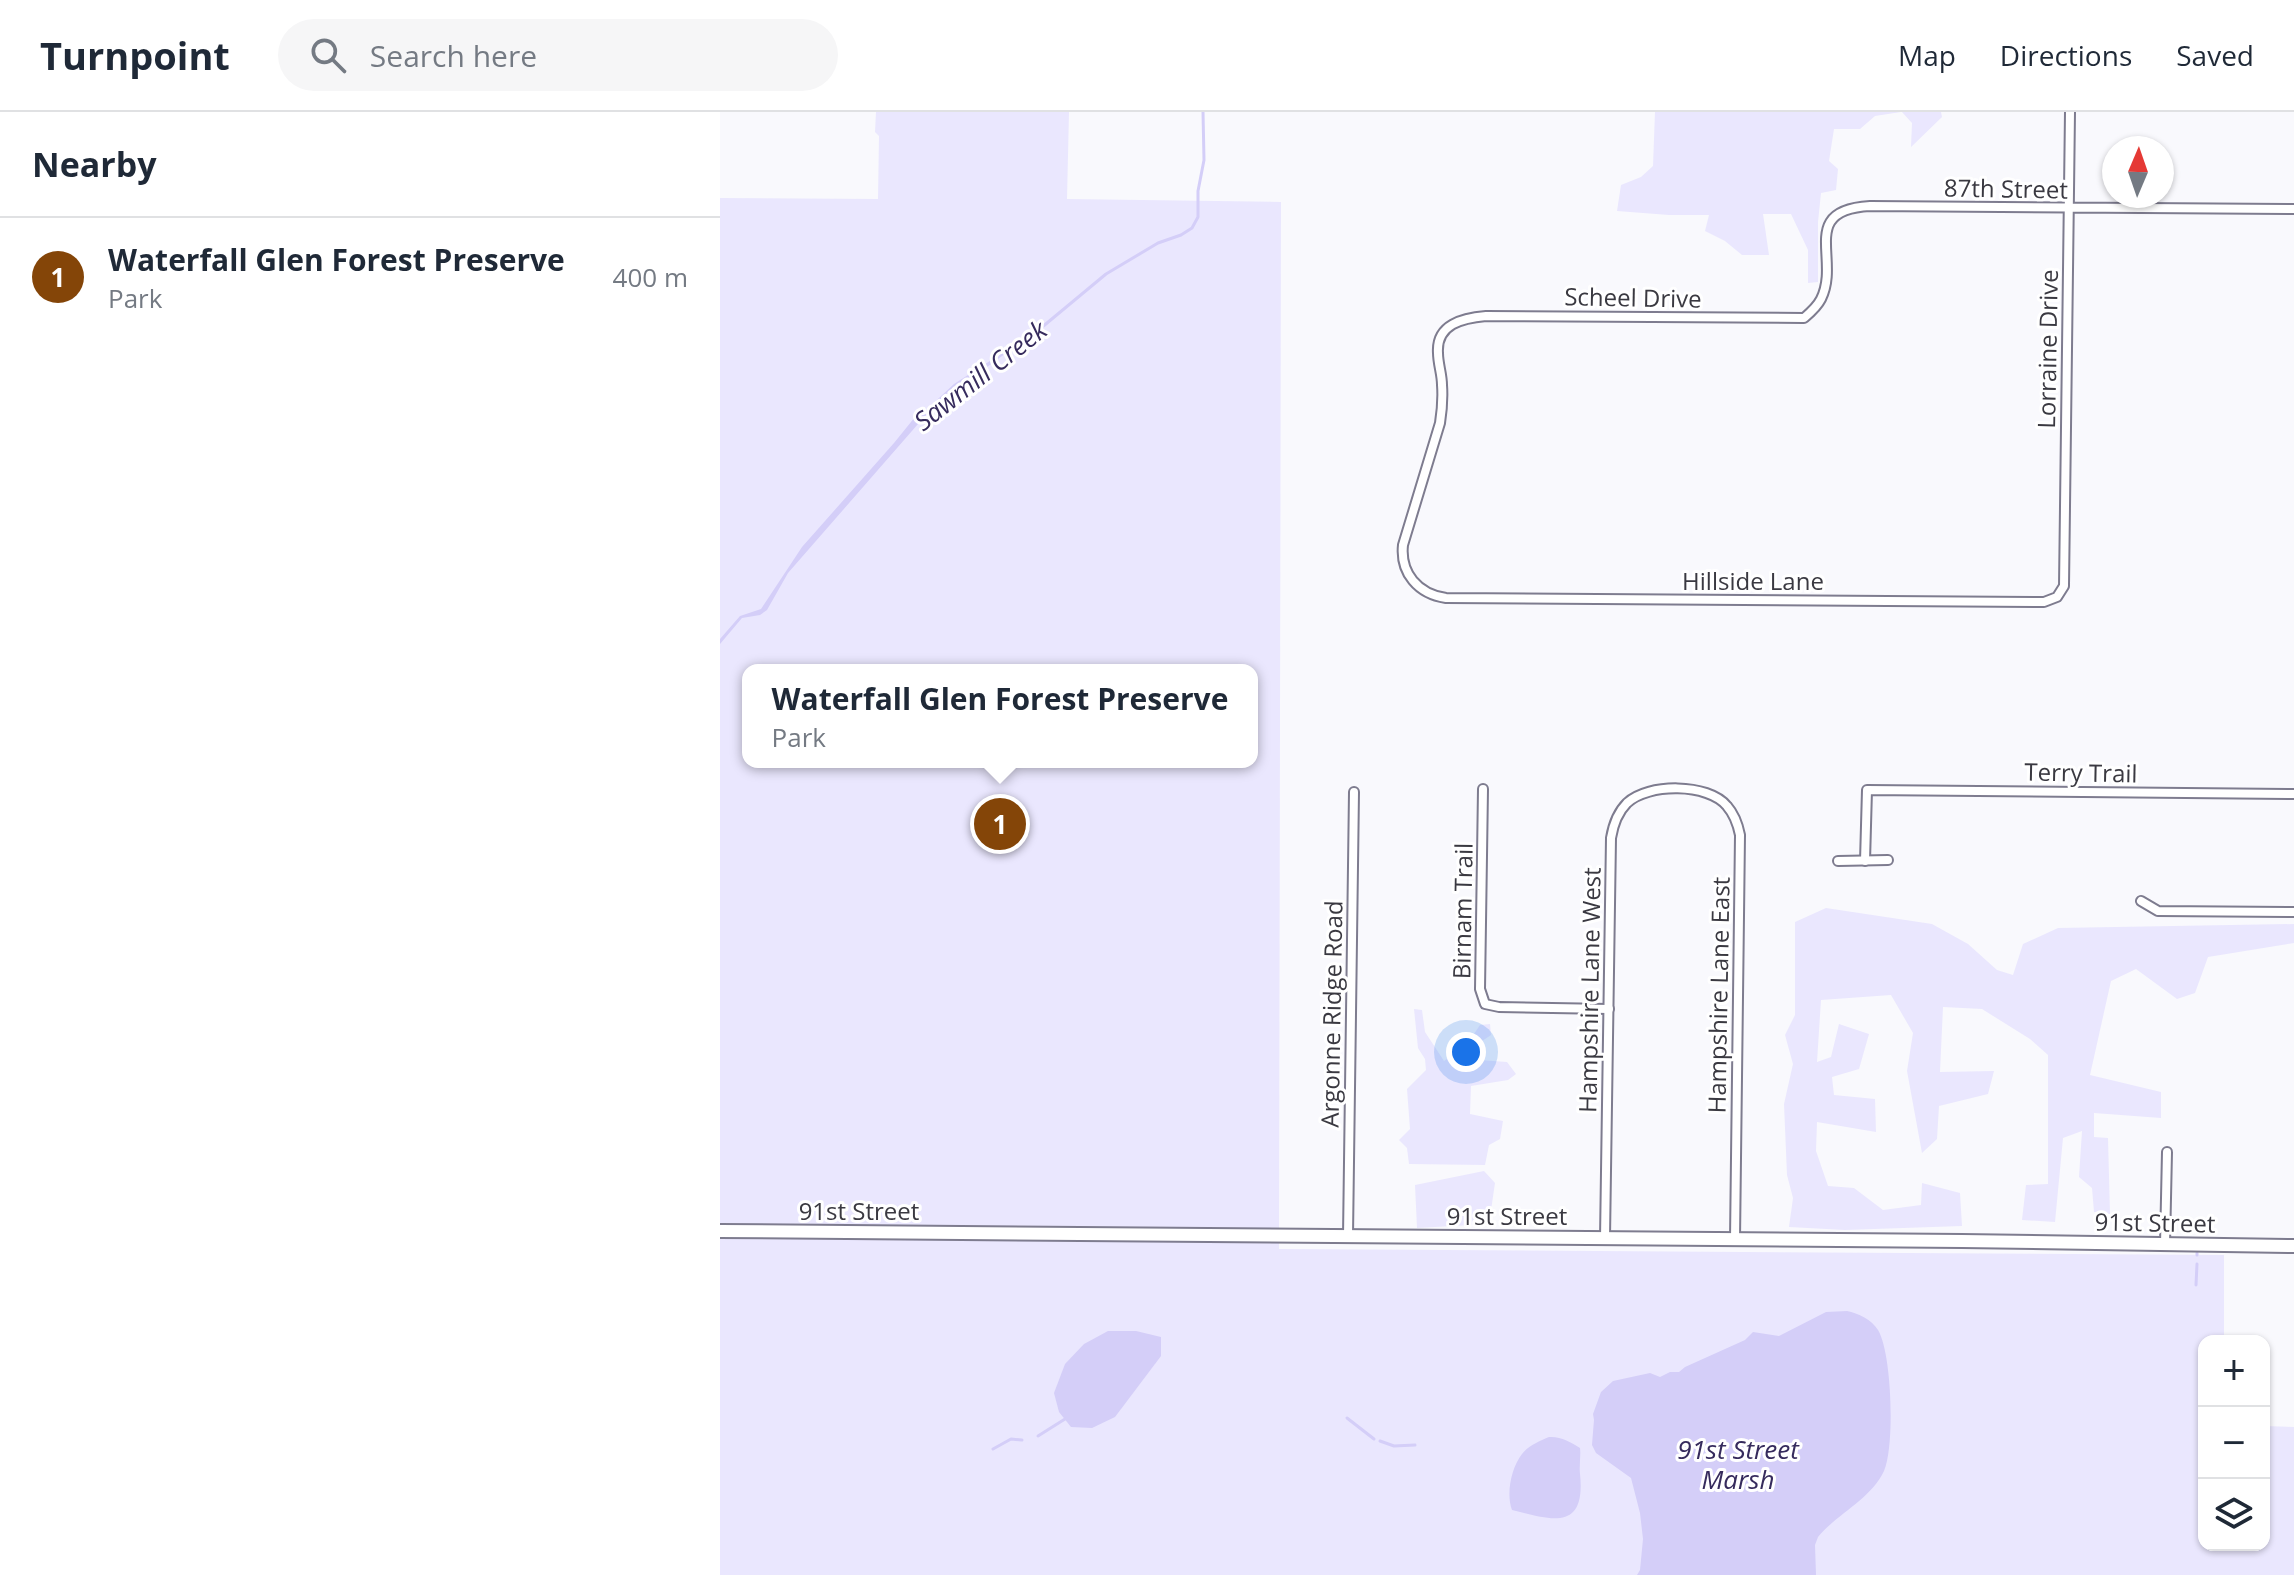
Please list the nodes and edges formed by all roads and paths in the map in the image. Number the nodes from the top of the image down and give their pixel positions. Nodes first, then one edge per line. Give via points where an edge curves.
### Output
1 (2070, 112) edge
2 (2069, 208) junction
3 (2294, 209) edge
4 (1815, 309) joint
5 (2064, 586) joint
6 (1435, 596) joint
7 (1483, 789) dead end
8 (1681, 789) joint
9 (1354, 792) dead end
10 (2294, 794) edge
11 (1888, 860) dead end
12 (1838, 861) dead end
13 (1865, 861) junction
14 (2141, 901) dead end
15 (2294, 912) edge
16 (1609, 1009) junction
17 (2167, 1152) dead end
18 (720, 1231) edge
19 (1348, 1236) junction
20 (1605, 1238) junction
21 (1735, 1239) junction
22 (2165, 1244) junction
23 (2294, 1246) edge

1 - 2 street, Lorraine Drive
2 - 3 street, 87th Street
2 - 4 street, 87th Street via 1851,207 1836,213 1826,231 1825,288
2 - 5 street, Lorraine Drive
4 - 6 street, Scheel Drive via 1804,318 1790,319 1486,316 1450,324 1437,349 1440,423 1402,552 1413,584
5 - 6 street, Hillside Lane via 2057,597 2044,602
7 - 16 street, Birnam Trail via 1480,989 1485,1004
8 - 16 street, Hampshire Lane West via 1642,794 1627,803 1614,824
8 - 21 street, Hampshire Lane East via 1704,792 1727,805 1740,835
9 - 19 street, Argonne Ridge Road
10 - 13 street, Terry Trail via 1867,790
11 - 13 street
12 - 13 street
14 - 15 street via 2158,911
16 - 20 street, Hampshire Lane West
17 - 22 street
18 - 19 main road, 91st Street
19 - 20 main road, 91st Street
20 - 21 main road, 91st Street
21 - 22 main road, 91st Street
22 - 23 main road, 91st Street

